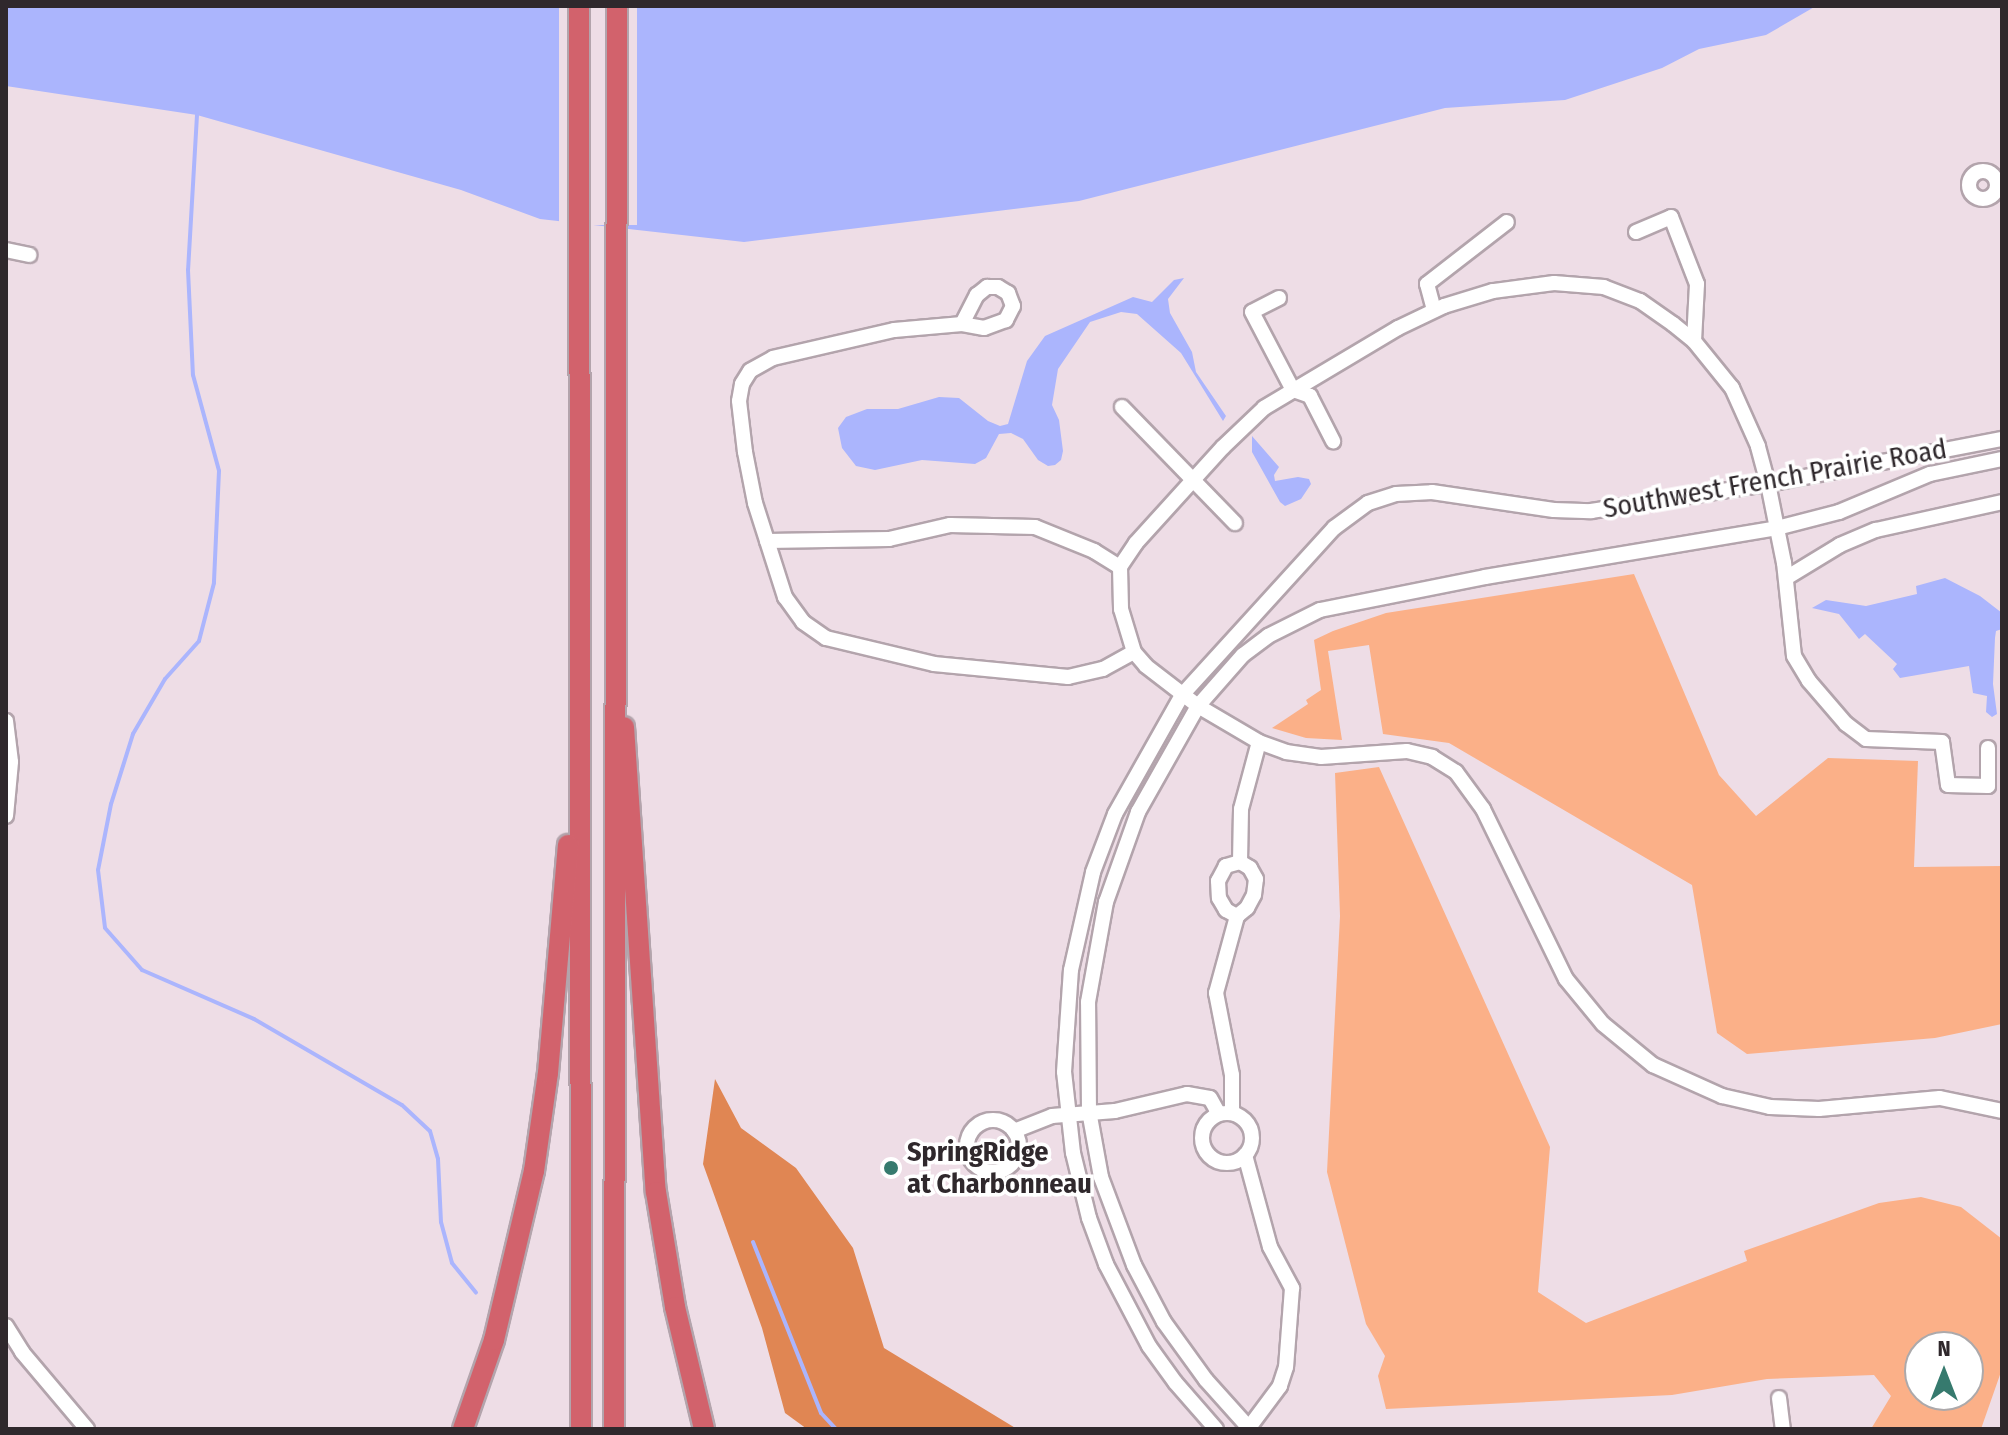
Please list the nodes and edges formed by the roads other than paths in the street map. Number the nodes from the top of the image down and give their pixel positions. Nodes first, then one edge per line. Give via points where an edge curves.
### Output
1 (579, 6) edge
2 (617, 6) edge
3 (1507, 222) dead end
4 (1636, 232) dead end
5 (6, 250) edge
6 (29, 255) dead end
7 (1279, 298) dead end
8 (1434, 310) junction
9 (962, 324) dead end
10 (1694, 341) junction
11 (1293, 390) junction
12 (1122, 407) dead end
13 (2002, 439) edge
14 (1333, 441) dead end
15 (2002, 459) edge
16 (1196, 480) junction
17 (1768, 484) junction
18 (2002, 502) edge
19 (1235, 523) dead end
20 (1777, 528) junction
21 (767, 541) junction
22 (1120, 567) junction
23 (1786, 578) junction
24 (1134, 652) junction
25 (617, 676) junction
26 (1182, 695) junction
27 (1198, 706) junction
28 (6, 721) edge
29 (579, 734) junction
30 (1259, 742) junction
31 (1988, 748) dead end
32 (7, 795) edge
33 (6, 816) edge
34 (1240, 862) junction
35 (1237, 916) junction
36 (1089, 1111) junction
37 (2002, 1111) edge
38 (1067, 1114) junction
39 (1226, 1114) junction
40 (1014, 1131) dead end
41 (1245, 1155) junction
42 (6, 1326) edge
43 (1779, 1398) dead end
44 (87, 1429) edge
45 (463, 1429) edge
46 (581, 1429) edge
47 (614, 1429) edge
48 (704, 1429) edge
49 (1216, 1429) edge
50 (1249, 1429) edge
51 (1783, 1429) edge

1 - 29 highway
2 - 25 highway
3 - 8 street via 1427,284
4 - 10 street via 1671,217 1697,284
5 - 6 street
7 - 11 street via 1252,312
8 - 10 street via 1493,291 1579,283 1640,301
8 - 11 street
9 - 21 street via 894,330 797,351 750,371 739,401 745,452
10 - 17 street via 1732,388
11 - 14 street via 1310,396
11 - 16 street via 1243,426
12 - 16 street
13 - 17 street, Southwest French Prairie Road
15 - 20 street, Southwest French Prairie Road via 1930,474 1839,512
16 - 19 street
16 - 22 street
17 - 20 street
17 - 26 street, Southwest French Prairie Road via 1591,511 1432,492 1396,494 1368,503 1334,528
18 - 23 street via 1876,530
20 - 23 street
20 - 27 street, Southwest French Prairie Road via 1320,610 1243,655
21 - 22 street via 889,539 950,525 1035,527
21 - 24 street via 793,611 813,632 838,642 934,664 1068,677 1103,669
22 - 24 street via 1121,609
23 - 31 street via 1800,670 1856,733 1878,742 1942,742 1946,782 1951,786 1988,786
24 - 26 street
25 - 47 highway
25 - 48 highway via 630,768 656,1192 675,1307
26 - 27 street
26 - 38 street, Southwest French Prairie Road via 1115,814 1080,919 1064,1037
27 - 30 street
27 - 36 street, Southwest French Prairie Road via 1138,812 1106,902 1088,1002
28 - 32 street via 11,762
29 - 45 highway via 541,1129 510,1281
29 - 46 highway
30 - 34 street via 1243,800
30 - 37 street via 1321,757 1407,751 1432,757 1456,772 1483,809 1551,952 1584,1003 1637,1054 1688,1083 1770,1107 1819,1109 1940,1098
32 - 33 street
34 - 35 street via 1256,879 1254,895
34 - 35 street via 1226,866 1218,881 1219,898
35 - 39 street via 1216,993 1232,1075
36 - 38 street
36 - 39 street via 1115,1111 1187,1094 1210,1098
36 - 50 street, Southwest French Prairie Road via 1101,1177 1134,1265 1164,1322
38 - 40 street
38 - 49 street, Southwest French Prairie Road via 1089,1218 1119,1293 1175,1382
39 - 41 street via 1248,1125 1252,1136
39 - 41 street via 1204,1128 1204,1148 1220,1162
41 - 50 street via 1270,1247 1292,1288 1280,1386
42 - 44 street
43 - 51 street

